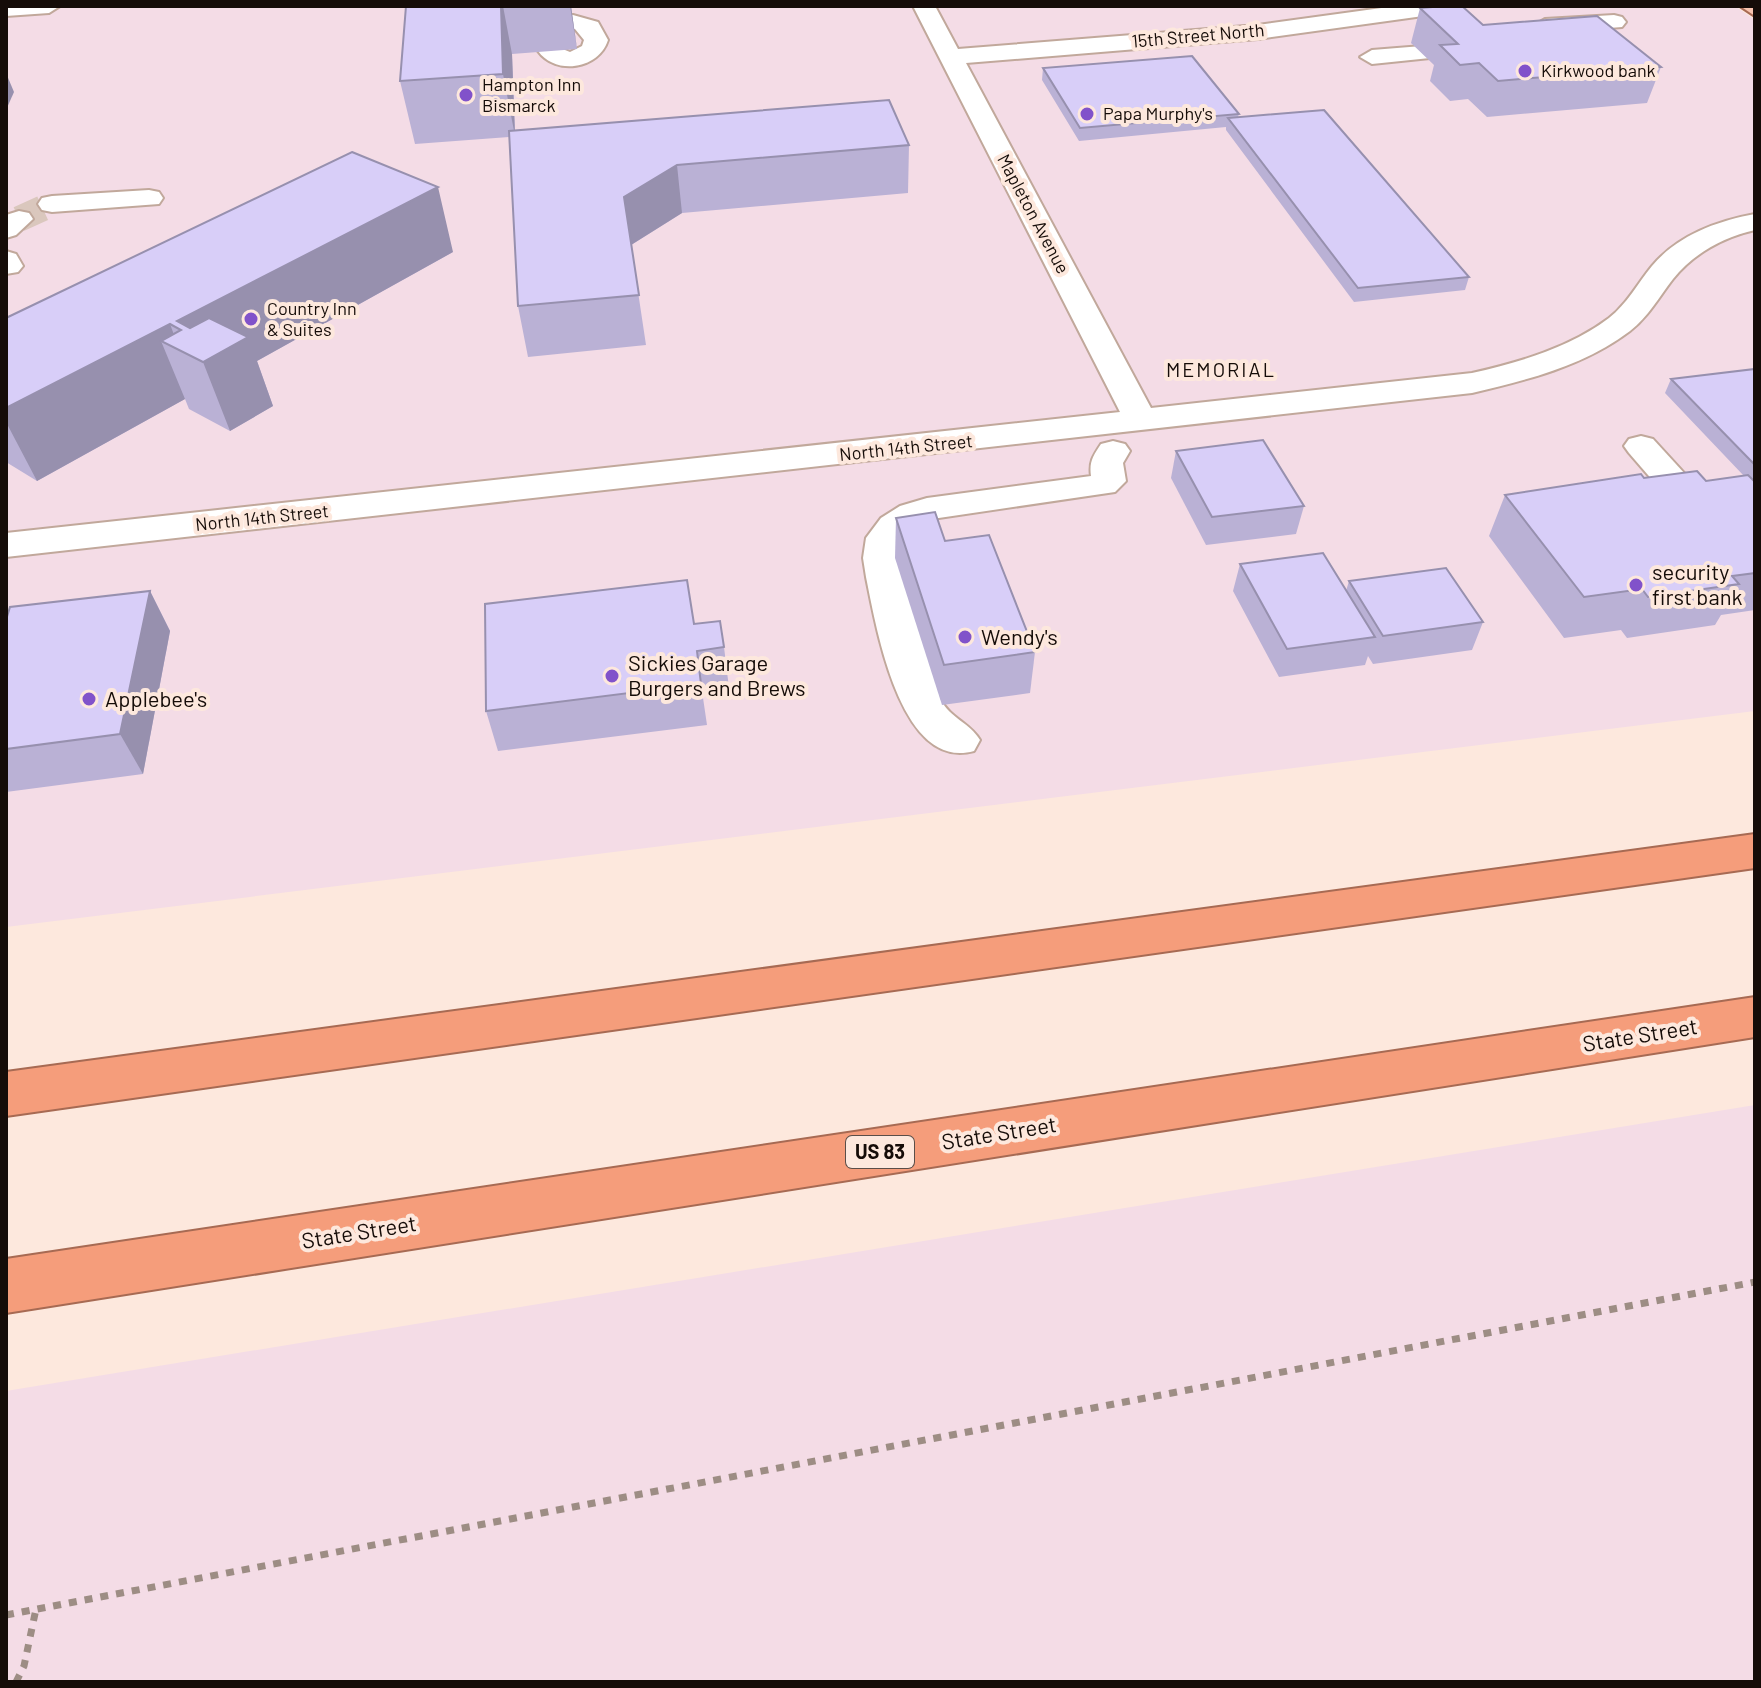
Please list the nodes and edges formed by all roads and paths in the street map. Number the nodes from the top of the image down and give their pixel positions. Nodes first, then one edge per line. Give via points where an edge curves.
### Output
1 (49, 6) edge
2 (924, 6) edge
3 (1445, 6) edge
4 (6, 9) edge
5 (1614, 22) dead end
6 (1525, 35) edge
7 (1425, 49) edge
8 (1369, 54) dead end
9 (950, 57) junction
10 (149, 198) dead end
11 (52, 204) tunnel mouth
12 (1755, 222) edge
13 (1142, 422) junction
14 (1641, 446) dead end
15 (1113, 451) dead end
16 (1705, 518) edge
17 (6, 545) edge
18 (959, 740) dead end
19 (1755, 851) edge
20 (1755, 1017) edge
21 (6, 1094) edge
22 (1755, 1282) edge
23 (6, 1286) edge
24 (36, 1609) junction
25 (6, 1615) edge
26 (16, 1682) edge

1 - 4 street
2 - 9 street, Mapleton Avenue
3 - 9 street, 15th Street North via 1258,32
5 - 6 street via 1569,26 1554,36
7 - 8 street
9 - 13 street, Mapleton Avenue
10 - 11 street
12 - 13 street, North 14th Street via 1721,232 1681,254 1622,322 1545,363 1430,390
13 - 17 street, North 14th Street
14 - 16 street
15 - 18 street via 1106,463 1109,481 1103,485 927,509 900,520 884,539 880,562 918,697 933,722
19 - 21 highway
20 - 23 highway, State Street / US 83
22 - 24 path
24 - 25 path
24 - 26 path

